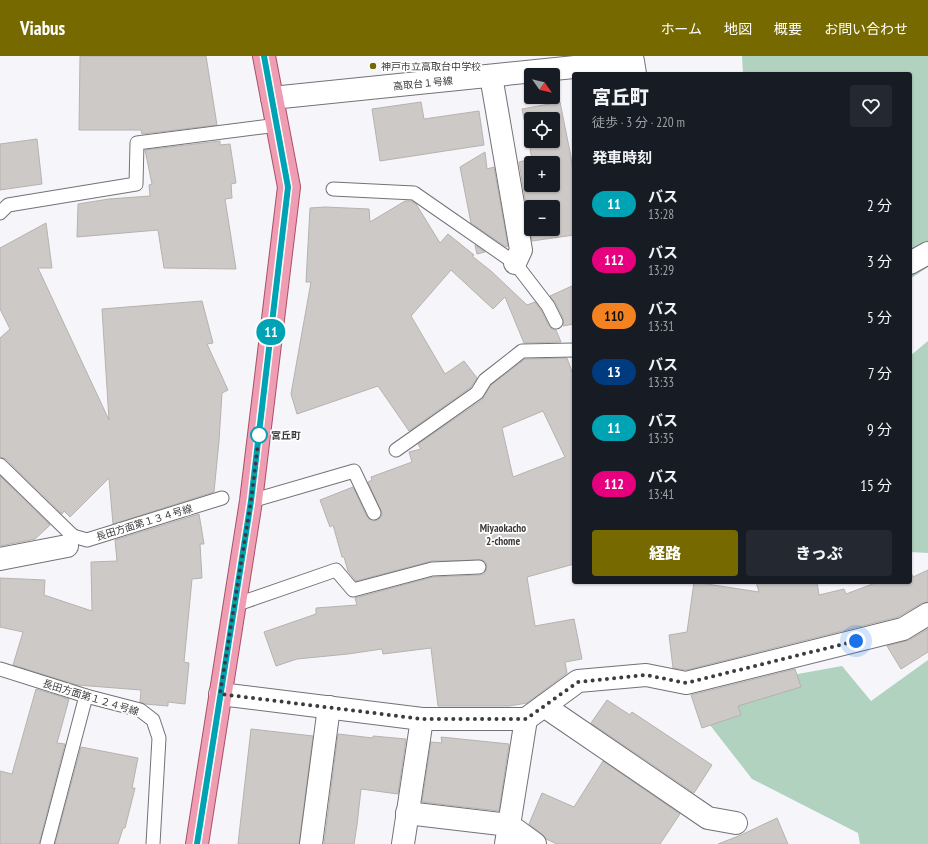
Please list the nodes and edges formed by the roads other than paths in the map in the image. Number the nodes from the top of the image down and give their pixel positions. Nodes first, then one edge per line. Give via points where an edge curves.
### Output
1 (264, 56) edge
2 (635, 72) edge
3 (491, 76) junction
4 (272, 98) junction
5 (278, 125) junction
6 (333, 189) dead end
7 (0, 213) edge
8 (928, 253) edge
9 (912, 262) edge
10 (515, 263) junction
11 (556, 322) dead end
12 (572, 350) edge
13 (396, 450) dead end
14 (0, 465) edge
15 (222, 498) dead end
16 (251, 501) junction
17 (374, 513) dead end
18 (70, 541) junction
19 (0, 559) edge
20 (479, 567) dead end
21 (235, 605) junction
22 (928, 614) edge
23 (0, 669) edge
24 (220, 694) junction
25 (86, 696) junction
26 (544, 706) junction
27 (329, 707) junction
28 (422, 719) junction
29 (526, 719) junction
30 (408, 813) junction
31 (736, 823) dead end
32 (508, 834) edge
33 (47, 844) edge
34 (153, 844) edge
35 (197, 844) edge
36 (311, 844) edge
37 (403, 844) edge
38 (535, 844) edge

1 - 4 main road
2 - 3 street, 高取台１号線 via 633,61
3 - 4 street, 高取台１号線
3 - 10 street via 521,250
4 - 5 main road
5 - 7 lane via 137,143 136,184 8,206
5 - 16 main road via 288,187
6 - 10 lane via 414,192
8 - 9 street
10 - 11 lane via 548,306
12 - 13 lane via 522,351 485,380 477,393
14 - 18 lane
15 - 18 lane, 長田方面第１３４号線 via 87,540
16 - 17 lane via 354,471
16 - 21 main road
18 - 19 street, 長田方面第１３４号線
20 - 21 lane via 432,569 352,590 336,570
21 - 24 main road
22 - 26 street via 903,629 686,683 646,675 578,682
23 - 25 lane, 長田方面第１２４号線
24 - 27 street
24 - 35 main road
25 - 33 lane
25 - 34 lane, 長田方面第１２４号線 via 140,710 153,720 159,738
26 - 29 street
26 - 31 street via 708,818
27 - 28 street
27 - 36 street
28 - 29 street
28 - 30 street
29 - 32 street
30 - 32 street
30 - 37 street
32 - 38 street

